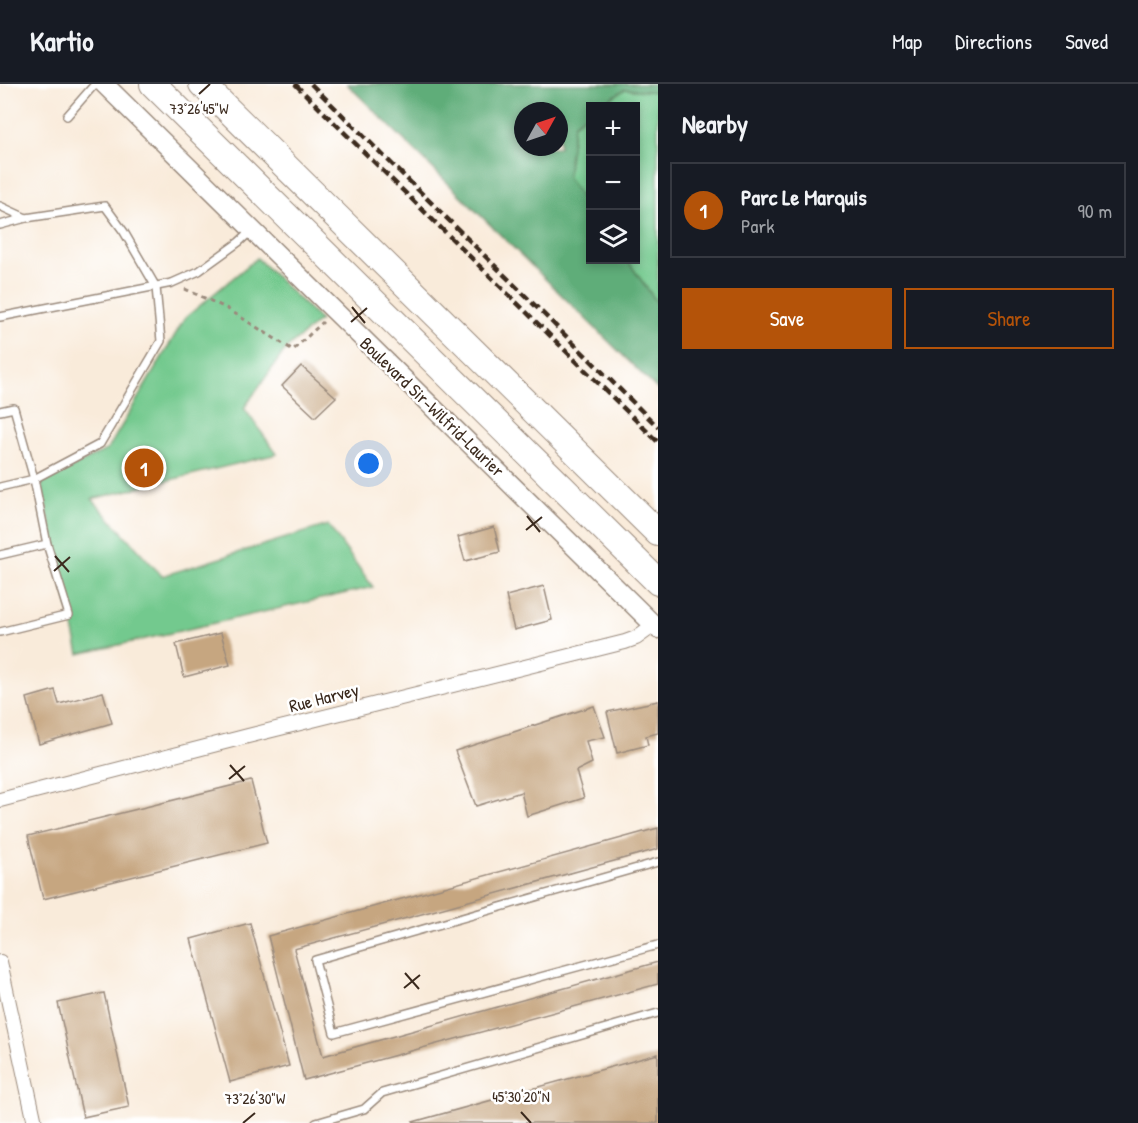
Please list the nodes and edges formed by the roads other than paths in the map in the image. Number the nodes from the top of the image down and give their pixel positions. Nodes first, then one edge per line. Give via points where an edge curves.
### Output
1 (95, 84) edge
2 (104, 84) edge
3 (153, 84) edge
4 (202, 84) edge
5 (67, 116) dead end
6 (0, 206) edge
7 (26, 218) junction
8 (0, 225) edge
9 (252, 230) junction
10 (156, 287) junction
11 (0, 317) edge
12 (0, 411) edge
13 (34, 479) junction
14 (0, 487) edge
15 (658, 533) edge
16 (47, 544) junction
17 (0, 555) edge
18 (658, 582) edge
19 (656, 627) edge
20 (0, 632) edge
21 (0, 800) edge
22 (658, 862) edge
23 (658, 945) edge
24 (0, 962) edge
25 (658, 1013) edge
26 (35, 1123) edge
27 (316, 1123) edge

1 - 5 lane
2 - 9 street, Boulevard Sir-Wilfrid-Laurier
3 - 18 highway, Boulevard Sir-Wilfrid-Laurier
4 - 15 highway
6 - 7 lane
7 - 8 lane
7 - 10 lane via 105,206
9 - 10 lane via 199,271
9 - 19 street, Boulevard Sir-Wilfrid-Laurier
10 - 11 lane
10 - 13 lane via 161,341 100,444
12 - 13 lane via 14,408
13 - 14 lane
13 - 16 lane
16 - 17 lane
16 - 20 lane via 69,615
19 - 21 street, Rue Harvey via 625,642
22 - 23 lane via 315,960 334,1033
24 - 26 street
25 - 27 lane via 382,1093 364,1109

